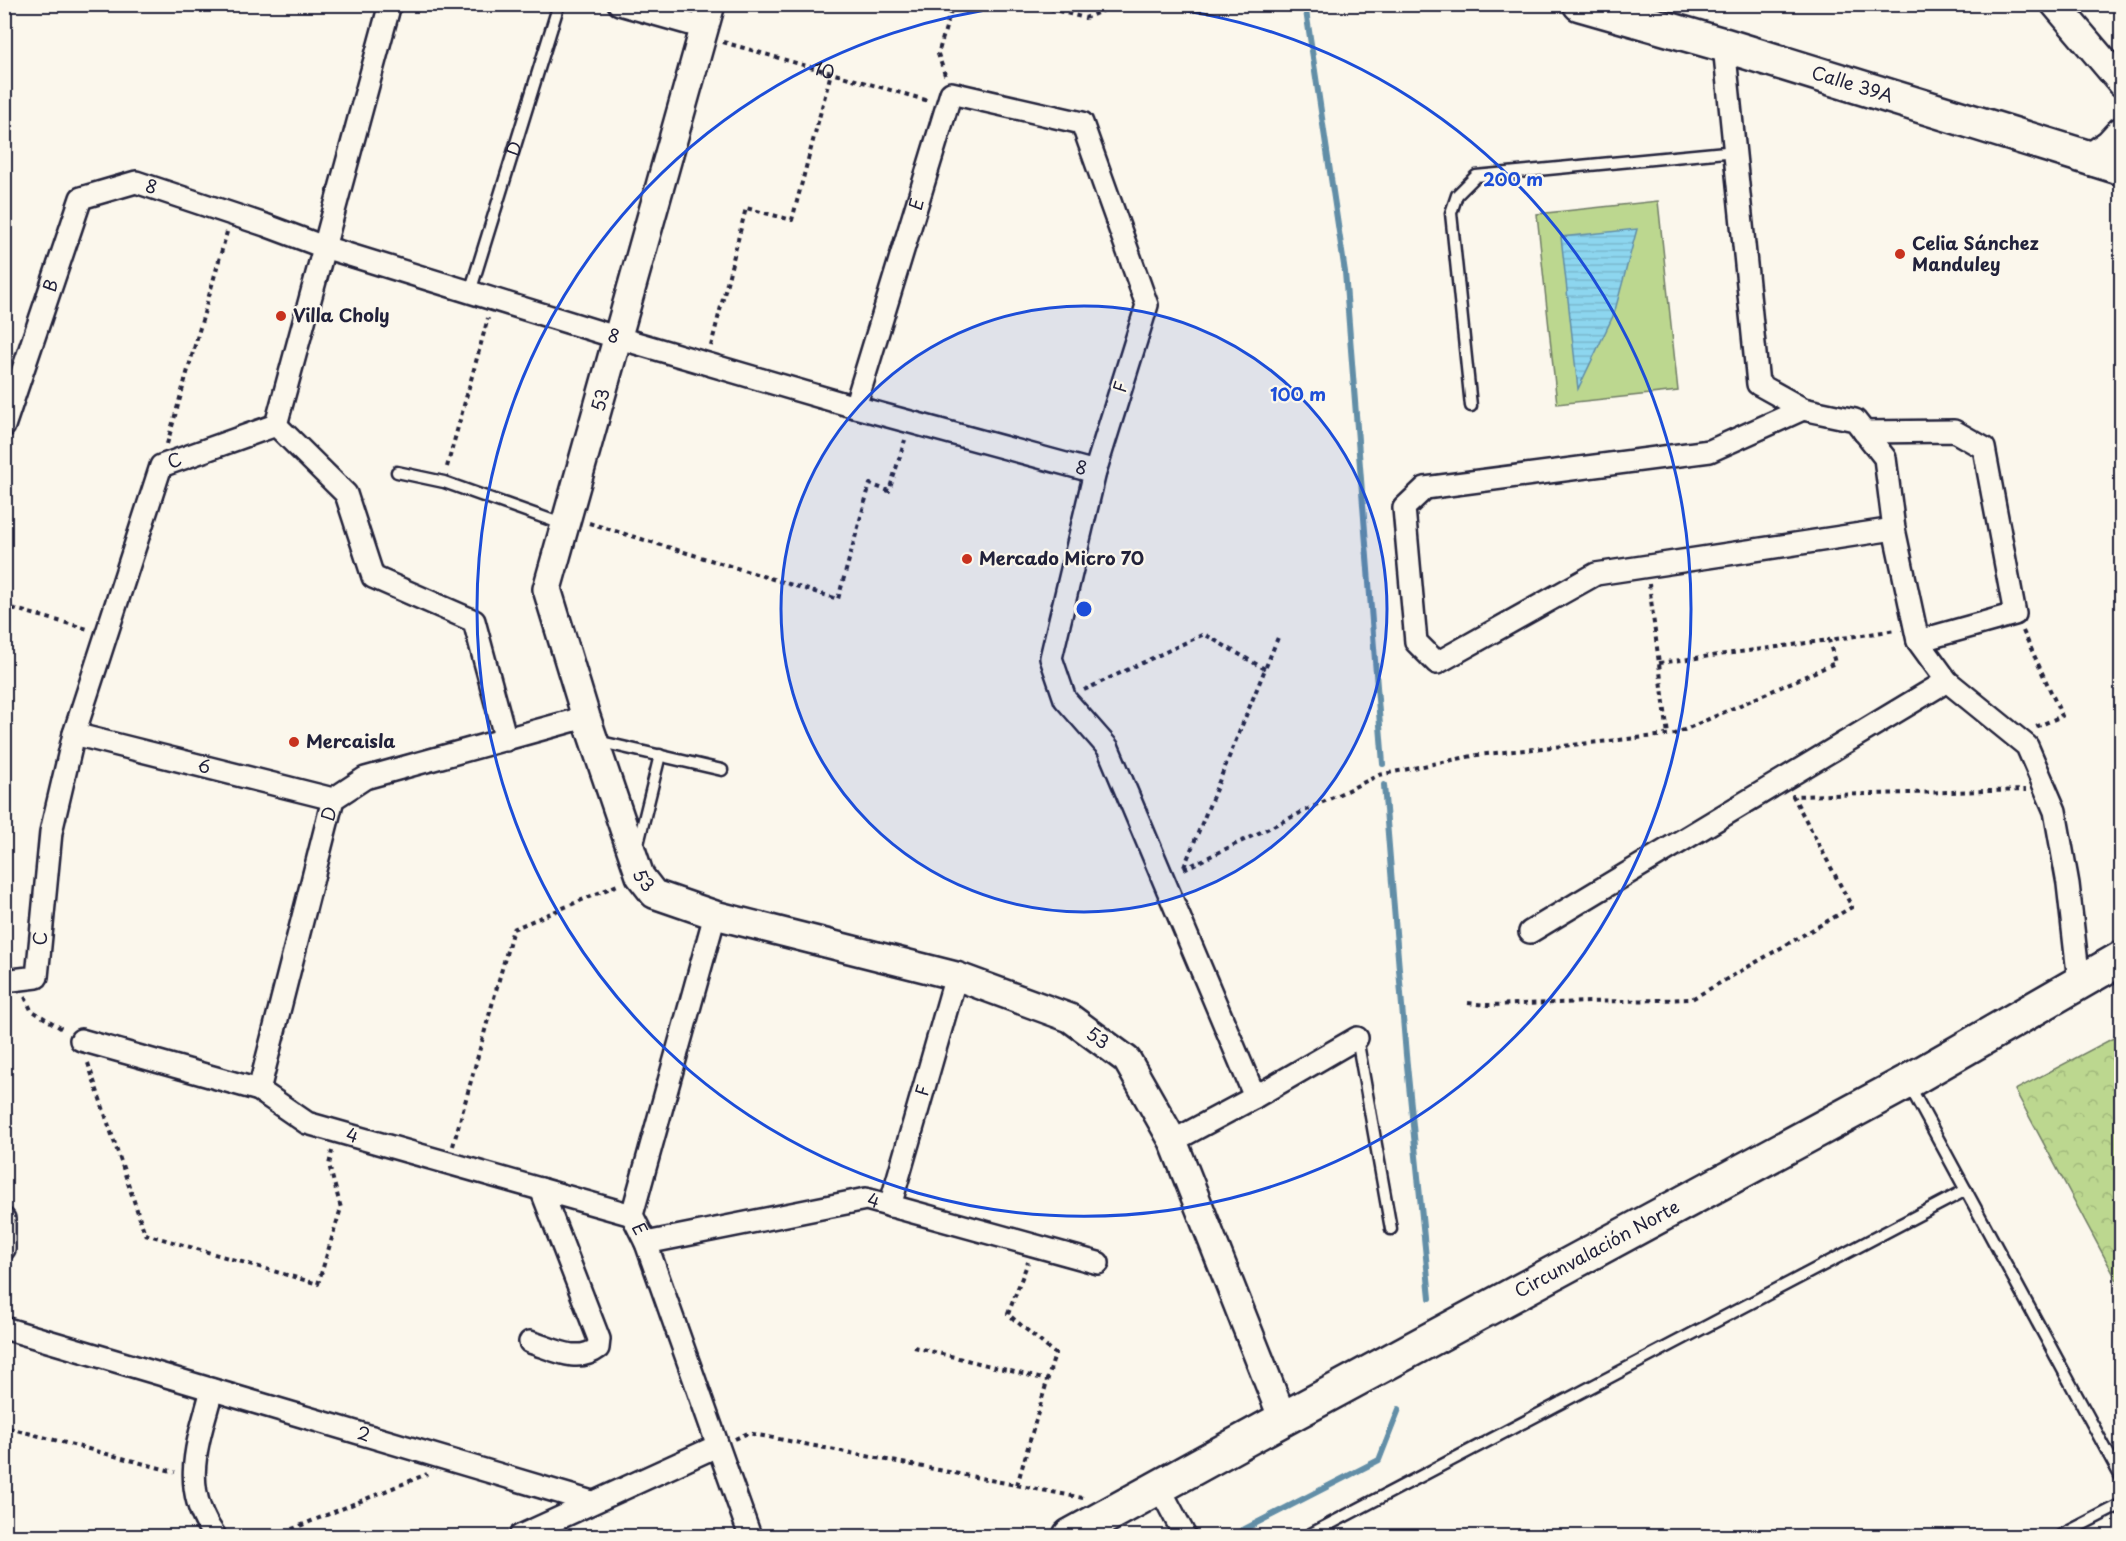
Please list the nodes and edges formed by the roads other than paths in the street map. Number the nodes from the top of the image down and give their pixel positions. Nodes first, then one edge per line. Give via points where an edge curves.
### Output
1 (390, 4) edge
2 (559, 4) edge
3 (619, 4) edge
4 (1580, 4) edge
5 (2055, 4) edge
6 (706, 23) edge
7 (1724, 45) junction
8 (2121, 83) edge
9 (949, 100) joint
10 (2121, 134) edge
11 (1736, 151) junction
12 (2107, 163) edge
13 (136, 182) joint
14 (324, 247) junction
15 (470, 292) junction
16 (619, 338) junction
17 (1471, 406) dead end
18 (855, 407) junction
19 (1803, 409) junction
20 (276, 425) junction
21 (4, 426) edge
22 (1864, 432) junction
23 (397, 472) dead end
24 (1095, 472) junction
25 (567, 521) junction
26 (1894, 529) junction
27 (1917, 634) junction
28 (1947, 681) junction
29 (590, 728) junction
30 (74, 734) junction
31 (506, 740) junction
32 (660, 755) junction
33 (722, 770) dead end
34 (333, 799) junction
35 (637, 868) junction
36 (715, 915) junction
37 (1530, 932) dead end
38 (2121, 958) edge
39 (956, 976) junction
40 (20, 979) edge
41 (2079, 982) junction
42 (1357, 1038) joint
43 (81, 1040) road end
44 (1907, 1082) junction
45 (259, 1090) junction
46 (1255, 1097) junction
47 (1173, 1141) junction
48 (541, 1190) junction
49 (1966, 1190) junction
50 (890, 1206) junction
51 (632, 1215) junction
52 (4, 1219) edge
53 (1391, 1229) dead end
54 (646, 1243) junction
55 (4, 1249) edge
56 (1098, 1263) dead end
57 (4, 1328) edge
58 (530, 1342) dead end
59 (212, 1390) junction
60 (1283, 1419) junction
61 (717, 1446) junction
62 (2121, 1479) edge
63 (1159, 1487) junction
64 (592, 1502) junction
65 (2121, 1504) edge
66 (215, 1536) edge
67 (520, 1536) edge
68 (750, 1536) edge
69 (1070, 1536) edge
70 (1185, 1536) edge
71 (1307, 1536) edge
72 (2060, 1536) edge

1 - 14 street
2 - 15 lane, D
3 - 6 street
4 - 7 main road, Calle 39A
5 - 8 street
6 - 16 street, 53
7 - 11 street
7 - 12 main road, Calle 39A
9 - 18 street, E
9 - 24 street, F via 1082,123 1147,305
10 - 12 main road via 2111,146
11 - 17 lane via 1476,176 1456,195 1451,213
11 - 19 street via 1758,384
13 - 14 street, 8
13 - 21 street, B via 81,198
14 - 15 street, 8
14 - 20 street
15 - 16 street, 8
16 - 18 street, 8
16 - 25 street, 53
18 - 24 street, 8
19 - 22 street via 1856,420
19 - 26 street via 1710,451 1425,488 1404,508 1416,642 1437,663 1596,574
20 - 30 street, C via 161,466
20 - 31 street via 346,494 373,577 474,621
22 - 26 street via 1885,458
22 - 27 street via 1954,431 1984,448 2015,614
23 - 25 lane via 444,482
24 - 46 street, F via 1051,658 1065,699 1108,748
25 - 29 street, 53 via 547,589
26 - 27 street
27 - 28 street
28 - 37 street
28 - 41 street via 2026,746 2055,811
29 - 31 street, D
29 - 32 lane
29 - 35 street, 53
30 - 34 street, 6
30 - 40 street, C
31 - 34 street, D via 365,778
32 - 33 lane
32 - 35 lane
34 - 45 street, D
35 - 36 street, 53 via 654,894
36 - 39 street, 53
36 - 51 street, E
38 - 41 main road, Circunvalación Norte
39 - 47 street, 53 via 1070,1018 1127,1060
39 - 50 street, F
41 - 44 main road, Circunvalación Norte
42 - 46 street
42 - 53 lane
43 - 45 street, 4
44 - 49 lane
44 - 60 main road, Circunvalación Norte
45 - 48 street, 4 via 307,1123
46 - 47 street
47 - 60 street, 53
48 - 51 street, 4
48 - 58 street via 599,1339 598,1348 589,1355 574,1356
49 - 62 lane
49 - 71 lane
50 - 54 street, 4 via 866,1199
50 - 56 street, 4
51 - 54 street, E
52 - 55 street
54 - 61 street, E
57 - 59 street, 2
59 - 64 street, 2
59 - 66 street via 195,1452 193,1476 203,1520
60 - 63 main road, Circunvalación Norte
61 - 64 street
61 - 68 street, E
63 - 69 main road, Circunvalación Norte
63 - 70 street
64 - 67 street
65 - 72 lane

